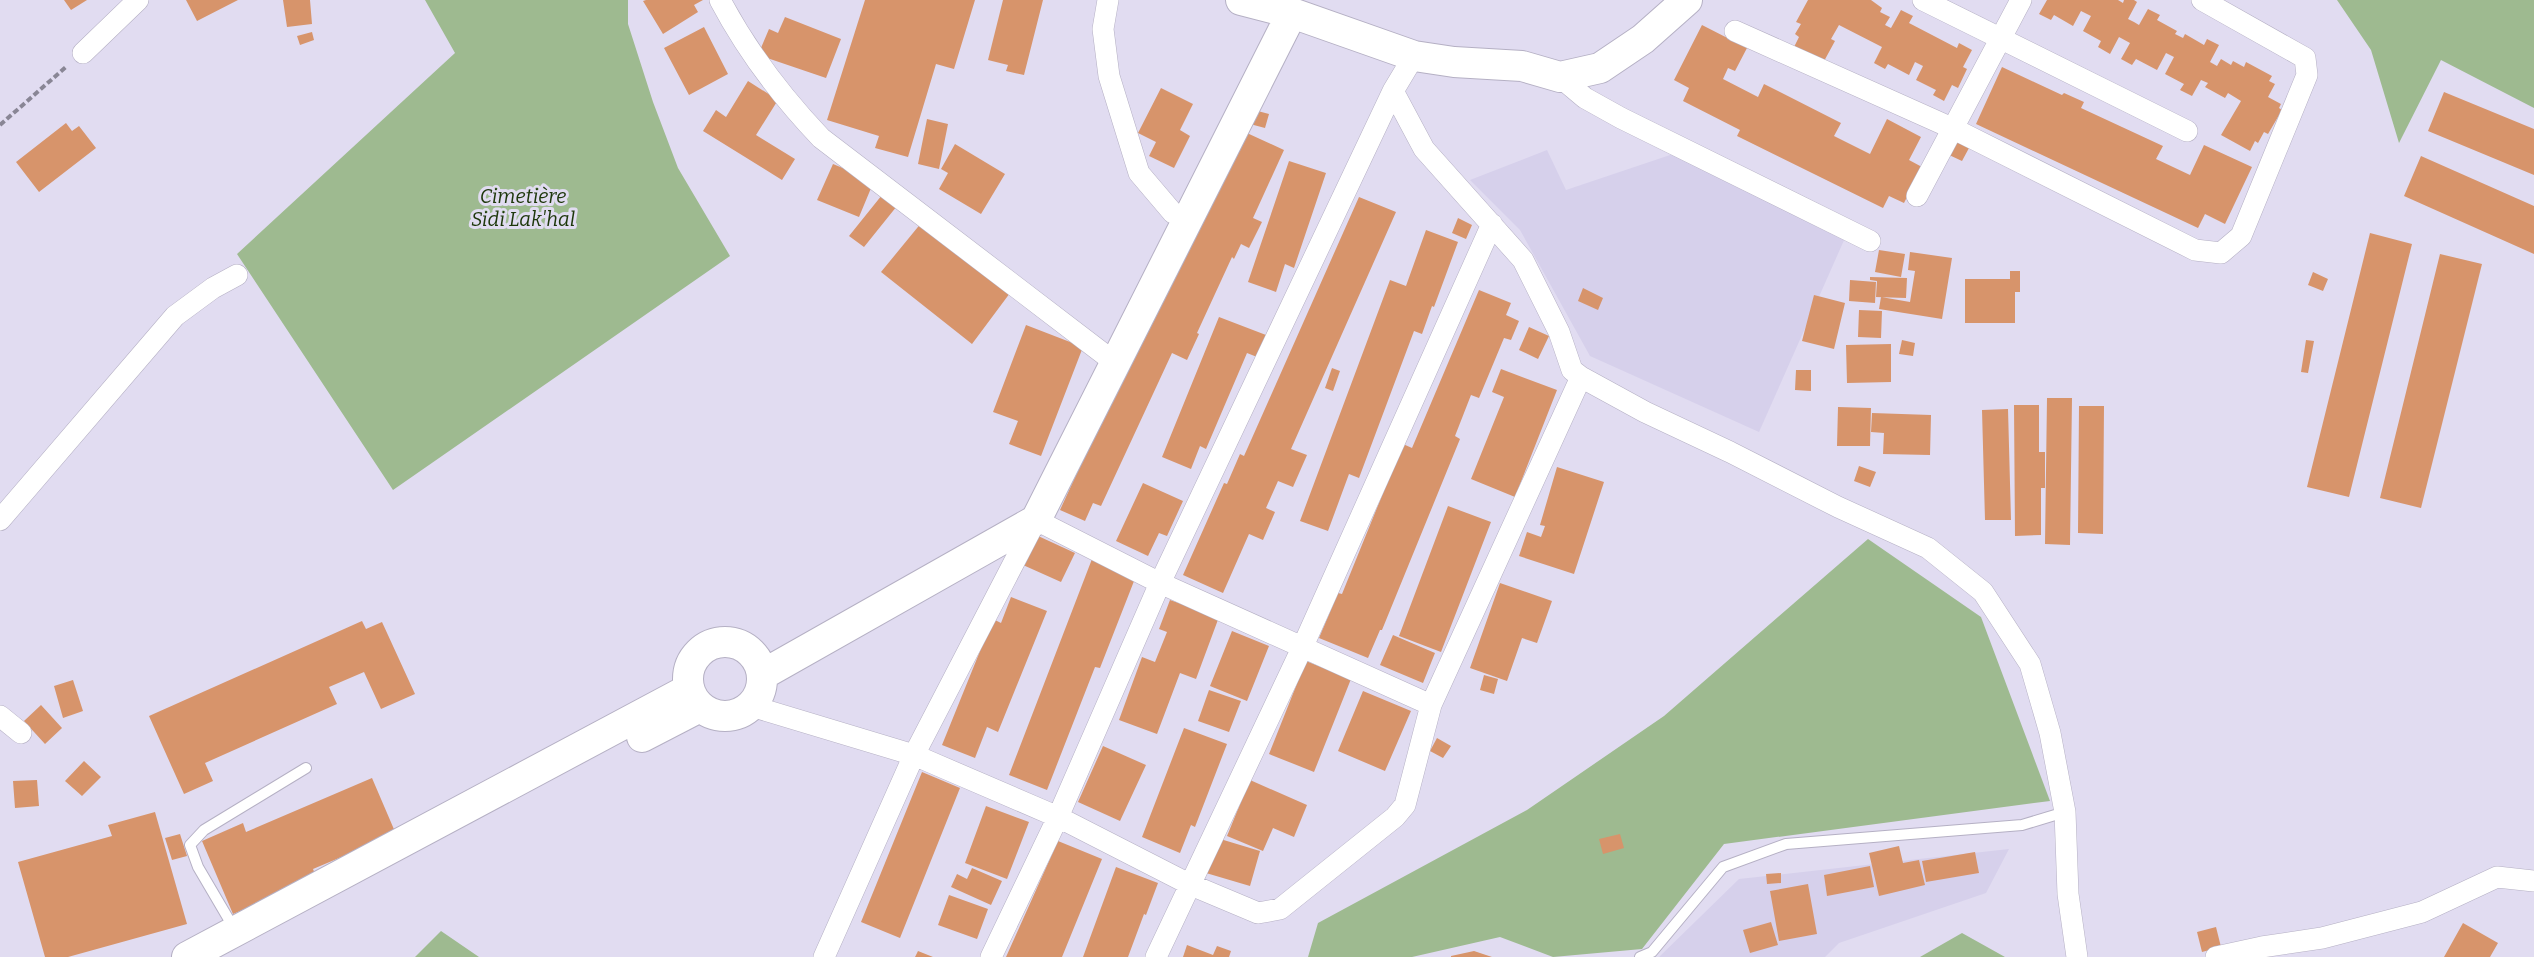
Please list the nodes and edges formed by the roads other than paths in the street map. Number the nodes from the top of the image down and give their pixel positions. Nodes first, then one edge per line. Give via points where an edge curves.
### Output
1 (138, 0) edge
2 (720, 0) edge
3 (1108, 0) edge
4 (1241, 0) edge
5 (1686, 0) edge
6 (1923, 0) edge
7 (2021, 0) edge
8 (2202, 0) edge
9 (1282, 10) junction
10 (1735, 31) dead end
11 (2002, 39) junction
12 (83, 53) road end
13 (1414, 56) junction
14 (1560, 77) junction
15 (1393, 91) junction
16 (1954, 129) junction
17 (2187, 131) dead end
18 (1917, 196) dead end
19 (1173, 213) junction
20 (1492, 224) junction
21 (1870, 241) dead end
22 (237, 275) dead end
23 (1106, 355) junction
24 (1581, 377) junction
25 (0, 520) edge
26 (1036, 520) junction
27 (1160, 583) junction
28 (1304, 646) junction
29 (758, 666) junction
30 (695, 698) junction
31 (1431, 705) junction
32 (751, 706) junction
33 (0, 716) edge
34 (21, 733) dead end
35 (914, 755) junction
36 (306, 768) dead end
37 (2065, 812) junction
38 (1058, 817) junction
39 (2534, 881) edge
40 (1189, 884) junction
41 (230, 944) edge
42 (187, 957) edge
43 (824, 957) edge
44 (991, 957) edge
45 (1156, 957) edge
46 (1640, 957) edge
47 (2077, 957) edge
48 (2216, 957) edge

1 - 12 street
2 - 23 street via 740,38 791,107 821,138
3 - 19 street via 1103,29 1109,76 1139,173
4 - 9 main road
5 - 14 main road via 1643,39 1600,68
6 - 11 street
7 - 11 street
8 - 16 street via 2305,58 2307,75 2241,236 2221,253 2195,250
9 - 13 main road
9 - 19 main road
9 - 26 main road
10 - 16 street
11 - 16 street
11 - 17 street
13 - 14 main road via 1522,66
13 - 15 street
14 - 21 street via 1621,118
15 - 20 street via 1424,149
15 - 27 street
16 - 18 street
19 - 23 main road
20 - 24 street via 1522,260 1560,332 1572,370
20 - 28 street
22 - 25 street via 175,316
23 - 29 main road via 1029,507
24 - 31 street
24 - 37 street via 1645,412 1928,548 1983,592 2030,664 2050,733
26 - 27 street
26 - 29 main road
26 - 35 street
27 - 28 street
27 - 38 street
28 - 31 street
28 - 40 street
29 - 30 main road via 741,646 725,642 708,646 695,657 688,672
29 - 32 main road via 760,692
30 - 32 main road via 717,716 735,715
30 - 41 main road
31 - 40 street via 1405,805 1280,909 1258,913
32 - 35 street
33 - 34 street
35 - 38 street
35 - 43 street
36 - 41 lane via 204,830 190,845
37 - 46 lane via 2022,825 1786,844 1723,867 1652,952
37 - 47 street via 2067,894
38 - 40 street
38 - 44 street
39 - 48 street via 2497,877 2422,912 2322,938
40 - 45 street
41 - 42 main road

